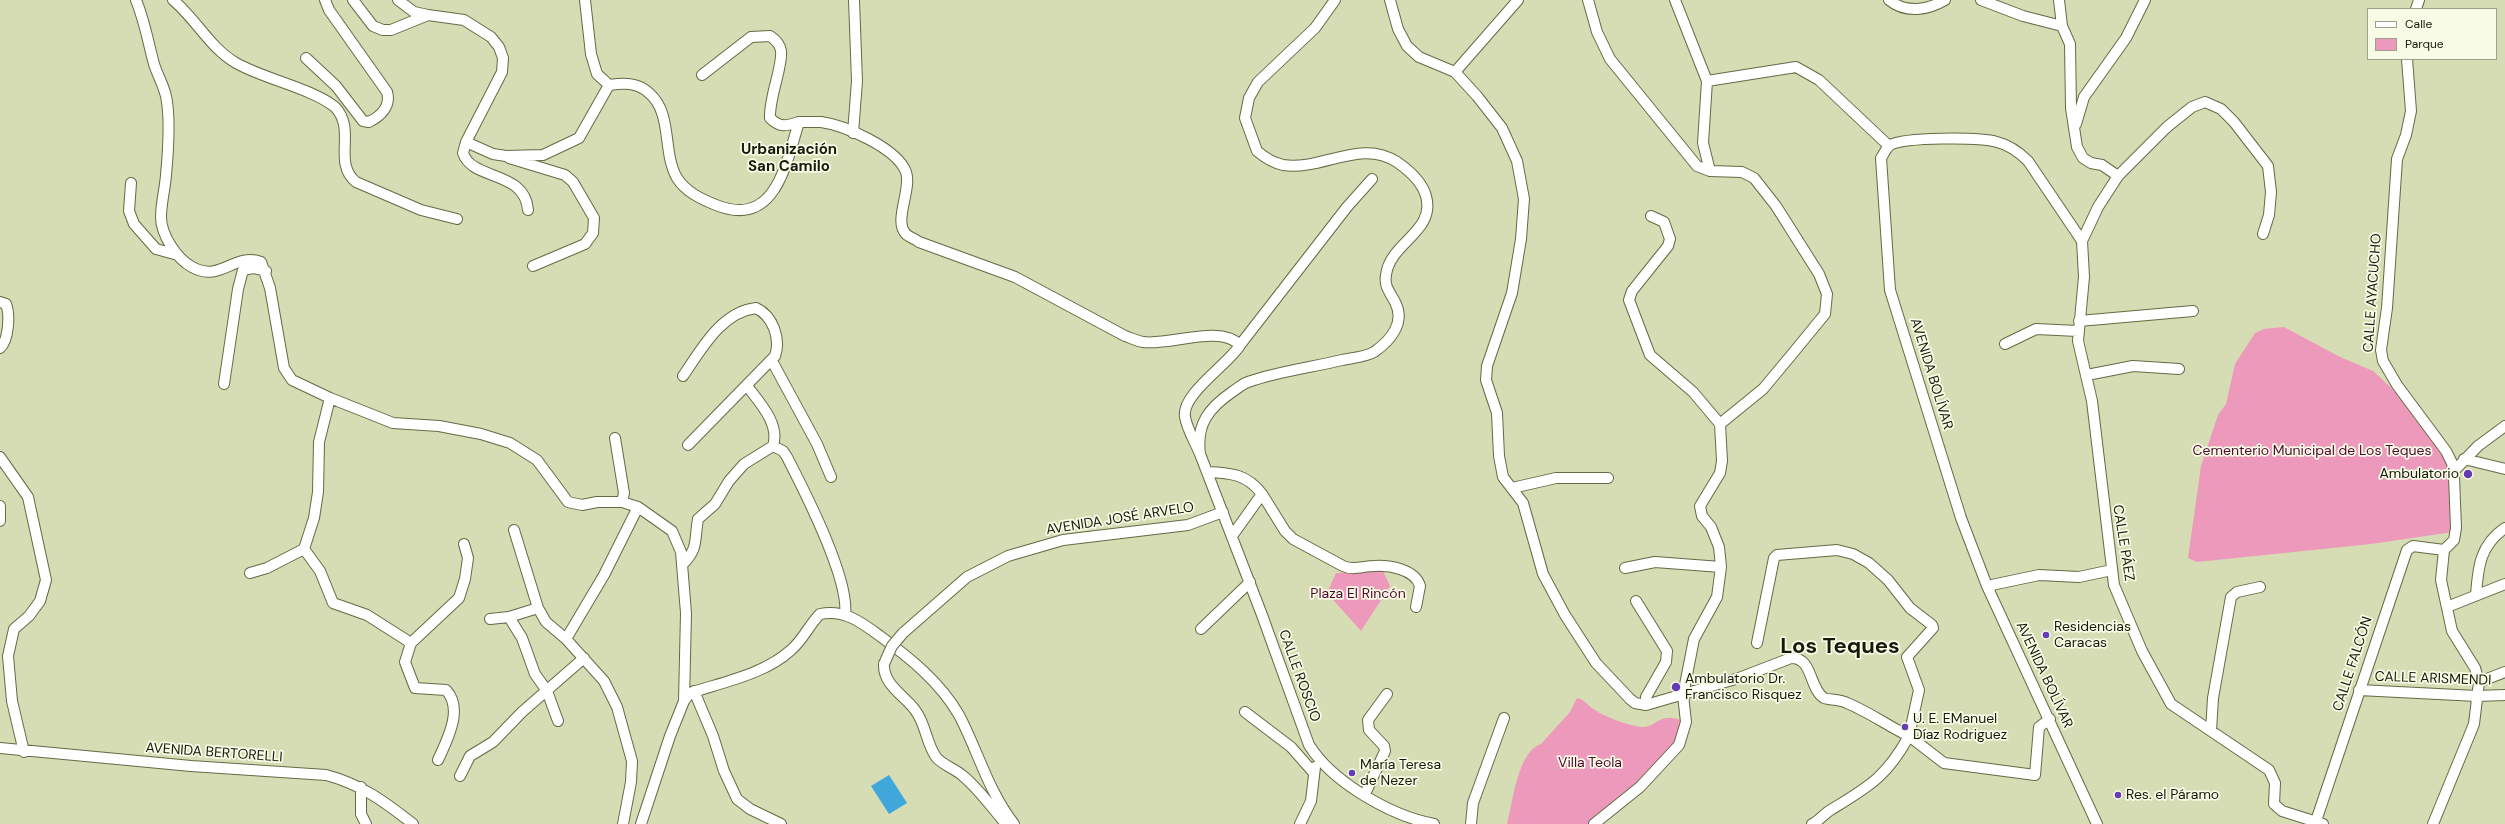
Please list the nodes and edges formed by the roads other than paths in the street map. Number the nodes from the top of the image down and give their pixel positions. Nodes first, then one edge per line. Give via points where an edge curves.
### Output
1 (136, 0) edge
2 (173, 0) edge
3 (325, 0) edge
4 (353, 0) edge
5 (398, 0) edge
6 (585, 0) edge
7 (854, 0) edge
8 (1335, 0) edge
9 (1390, 0) edge
10 (1518, 0) edge
11 (1588, 0) edge
12 (1675, 0) edge
13 (1889, 0) edge
14 (1945, 0) edge
15 (1981, 0) edge
16 (2059, 0) edge
17 (2145, 0) edge
18 (428, 15) junction
19 (2062, 26) junction
20 (306, 58) dead end
21 (2407, 60) edge
22 (1455, 72) junction
23 (702, 76) dead end
24 (1707, 81) junction
25 (610, 85) junction
26 (799, 122) junction
27 (2076, 128) junction
28 (854, 133) junction
29 (466, 142) junction
30 (1889, 146) junction
31 (506, 156) junction
32 (1710, 170) junction
33 (2118, 176) junction
34 (1372, 179) dead end
35 (132, 183) dead end
36 (528, 210) dead end
37 (1651, 216) dead end
38 (457, 219) dead end
39 (2263, 234) dead end
40 (2082, 241) junction
41 (178, 255) junction
42 (533, 266) dead end
43 (266, 272) junction
44 (0, 302) edge
45 (2193, 311) dead end
46 (2078, 326) junction
47 (2005, 344) dead end
48 (1240, 345) junction
49 (0, 348) edge
50 (772, 361) junction
51 (2179, 369) dead end
52 (2087, 375) junction
53 (683, 376) dead end
54 (224, 384) dead end
55 (747, 386) junction
56 (330, 398) junction
57 (1720, 424) junction
58 (2505, 426) edge
59 (615, 438) dead end
60 (688, 445) dead end
61 (773, 446) junction
62 (1200, 454) junction
63 (0, 457) edge
64 (2464, 459) junction
65 (2505, 469) edge
66 (1207, 472) junction
67 (2453, 472) junction
68 (831, 477) dead end
69 (1608, 478) dead end
70 (1512, 488) junction
71 (1262, 494) junction
72 (622, 502) junction
73 (0, 506) edge
74 (638, 507) junction
75 (1223, 512) junction
76 (0, 521) edge
77 (2505, 528) edge
78 (514, 530) dead end
79 (1232, 536) junction
80 (464, 544) dead end
81 (304, 549) junction
82 (2444, 550) junction
83 (682, 565) junction
84 (1721, 567) junction
85 (1625, 568) dead end
86 (2112, 570) junction
87 (250, 573) dead end
88 (1250, 582) junction
89 (2505, 584) edge
90 (1987, 586) junction
91 (2260, 587) dead end
92 (2476, 596) junction
93 (1636, 601) dead end
94 (1416, 607) dead end
95 (2447, 607) junction
96 (538, 608) junction
97 (845, 614) junction
98 (509, 617) junction
99 (490, 619) dead end
100 (1201, 629) dead end
101 (566, 638) junction
102 (411, 643) junction
103 (1757, 643) dead end
104 (584, 658) junction
105 (2505, 672) edge
106 (2479, 682) junction
107 (2360, 690) junction
108 (547, 691) junction
109 (694, 691) junction
110 (1387, 694) dead end
111 (1683, 695) junction
112 (2505, 695) edge
113 (2478, 696) junction
114 (684, 700) junction
115 (1646, 705) junction
116 (1245, 712) dead end
117 (1504, 718) dead end
118 (2050, 719) junction
119 (558, 721) dead end
120 (2212, 731) junction
121 (1909, 736) junction
122 (0, 748) edge
123 (24, 752) junction
124 (438, 760) dead end
125 (1319, 760) junction
126 (984, 771) junction
127 (1313, 772) junction
128 (460, 776) dead end
129 (969, 782) junction
130 (360, 787) junction
131 (1365, 794) junction
132 (2318, 823) edge
133 (366, 824) edge
134 (413, 824) edge
135 (623, 824) edge
136 (641, 824) edge
137 (781, 824) edge
138 (1006, 824) edge
139 (1014, 824) edge
140 (1300, 824) edge
141 (1434, 824) edge
142 (1471, 824) edge
143 (1594, 824) edge
144 (1812, 824) edge
145 (2097, 824) edge
146 (2434, 824) edge

1 - 41 street via 146,25 154,64 167,101 167,174 161,218 165,234
2 - 38 street via 189,14 219,50 236,63 327,101 335,107 346,126 345,166 356,182 421,210
3 - 20 street via 329,10 387,92 389,98 384,111 369,122 363,122 336,86
4 - 18 street via 373,26 383,30 391,30
5 - 18 street via 414,12
6 - 25 street via 590,54 597,74
7 - 28 street via 857,81
8 - 62 street via 1315,28 1258,82 1249,98 1245,118 1257,151 1282,165 1302,165 1370,152 1397,162 1422,184 1429,210 1415,233 1397,249 1389,261 1386,276 1387,291 1396,303 1399,320 1394,334 1373,353 1247,382 1215,404 1200,428
9 - 22 street via 1398,29 1407,46 1419,58
10 - 22 street
11 - 32 street via 1597,32 1610,59 1697,166
12 - 24 street
13 - 14 street via 1905,8 1922,10
15 - 19 street via 2023,16
16 - 19 street
17 - 27 street via 2126,38 2084,97
18 - 29 street via 464,20 491,38 499,47 503,58 502,72
19 - 27 street via 2070,44 2071,108
21 - 67 street, CALLE AYACUCHO via 2411,111 2397,159 2387,308 2381,350 2383,361 2397,385 2446,451
22 - 70 street via 1502,128 1517,161 1524,199 1512,292 1487,366 1486,380 1497,413 1499,456 1503,477
23 - 26 street via 751,37 770,36 777,42 781,52 770,105 770,118 776,124 785,127
24 - 30 street via 1796,67 1819,80
24 - 32 street via 1703,143
25 - 26 street via 630,83 649,93 660,107 668,156 677,178 696,197 735,211 752,209 779,185
25 - 31 street via 579,138 543,155
26 - 28 street via 822,122
27 - 33 street via 2077,146 2083,158 2102,165
28 - 48 street via 892,152 906,171 908,189 900,220 905,234 919,242 1015,277 1125,336 1144,342 1218,336 1233,338
29 - 31 street via 493,154
29 - 36 street via 463,153 469,164 519,189 525,196
30 - 40 street via 1900,142 1965,138 1997,142 2016,150 2039,176
30 - 90 street, AVENIDA BOLÍVAR via 1881,158 1890,290 1961,518
31 - 42 street via 565,175 573,182 594,218 592,232 585,244
32 - 57 street via 1742,172 1754,178 1819,274 1827,294 1825,314 1794,353 1763,389
33 - 39 street via 2167,126 2192,107 2205,102 2221,109 2234,122 2268,166 2271,192 2269,215
33 - 40 street via 2098,207
34 - 48 street via 1347,207
35 - 41 street via 129,211 134,224 156,249
37 - 57 street via 1664,222 1670,238 1668,246 1632,291 1629,300 1650,355 1693,392
40 - 46 street, CALLE PÁEZ via 2084,277
41 - 43 street via 191,267 206,272 221,271 243,260 252,259 261,262
43 - 54 street via 253,268 243,270
43 - 56 street via 284,368 292,380
44 - 49 street via 6,304 8,310 5,342
45 - 46 street
46 - 47 street via 2036,329
46 - 52 street, CALLE PÁEZ via 2078,341
48 - 62 street, CALLE ROSCIO via 1236,352 1210,374 1185,409 1185,417
50 - 53 street via 778,345 773,327 762,311 756,308 748,309 735,314 712,335
50 - 55 street
50 - 68 street via 817,444
51 - 52 street via 2133,366
52 - 86 street, CALLE PÁEZ
55 - 60 street
55 - 61 street via 761,403 775,431
56 - 72 street via 393,423 439,426 510,443 537,460 568,502 582,505
56 - 81 street via 319,442 318,492 314,518
57 - 84 street via 1720,473 1700,506 1702,516 1711,527 1719,547
58 - 64 street
59 - 72 street via 624,493
61 - 83 street via 744,464 714,504 698,519 697,544 692,555
61 - 97 street via 783,451 820,524 844,592
62 - 66 street, CALLE ROSCIO
63 - 123 street via 28,497 46,580 40,601 29,616 14,629 8,656 12,701
64 - 65 street
64 - 67 street
66 - 71 street via 1241,475 1250,480
66 - 75 street, CALLE ROSCIO
67 - 82 street, CALLE AYACUCHO via 2456,528 2454,540
69 - 70 street via 1556,478
70 - 115 street via 1523,503 1543,574 1565,615 1596,663 1630,699
71 - 79 street
71 - 94 street via 1285,532 1343,566 1395,568 1414,576 1420,586
72 - 74 street
73 - 76 street
74 - 83 street via 672,530 681,552
74 - 101 street via 604,575
75 - 79 street, CALLE ROSCIO
75 - 129 street, AVENIDA JOSÉ ARVELO, bridge via 1188,524 1063,540 1008,556 967,577 903,632 892,646 884,664 884,674 916,710 937,758
77 - 92 street via 2493,536 2484,552 2478,571
78 - 96 street
79 - 88 street, CALLE ROSCIO
80 - 102 street via 468,558 466,579 459,598
81 - 87 street via 267,568
81 - 102 street via 320,571 333,603 367,614
82 - 95 street, CALLE AYACUCHO via 2441,580
82 - 107 street, CALLE FALCÓN via 2414,546 2407,550
83 - 114 street via 686,613
84 - 85 street via 1655,562
84 - 111 street via 1717,597 1694,639
86 - 90 street via 2079,577 2039,575
86 - 120 street, CALLE PÁEZ via 2114,585 2142,651 2172,704
88 - 100 street
88 - 125 street, CALLE ROSCIO via 1309,745
89 - 92 street
90 - 118 street, AVENIDA BOLÍVAR
91 - 120 street via 2237,592 2231,596 2213,698
92 - 95 street
93 - 115 street via 1667,651 1666,662 1646,698
95 - 106 street, CALLE AYACUCHO via 2452,631 2475,668
96 - 98 street
96 - 101 street via 546,622
97 - 109 street via 820,614 800,642 781,658 758,670
97 - 126 street via 908,656 946,695 958,714
98 - 99 street
98 - 108 street via 522,638 535,674
101 - 104 street
102 - 124 street via 405,662 415,688 446,690 452,697 454,708 451,730
103 - 121 street via 1774,558 1777,555 1837,550 1853,554 1869,563 1888,580 1910,608 1933,628 1906,657 1919,690
104 - 108 street
104 - 135 street via 604,681 617,707 632,761
105 - 106 street
106 - 113 street, CALLE AYACUCHO
107 - 113 street, CALLE ARISMENDI
107 - 132 street, CALLE FALCÓN
108 - 119 street
108 - 128 street via 493,742 470,756
109 - 114 street
109 - 137 street via 737,799 750,809
110 - 131 street via 1368,720 1369,730 1384,746 1385,751
111 - 115 street
111 - 121 street via 1793,658 1803,662 1816,689 1824,698 1845,702
111 - 143 street via 1686,722 1679,745 1640,787
112 - 113 street, CALLE ARISMENDI
113 - 146 street, CALLE AYACUCHO via 2474,724
114 - 136 street
116 - 127 street via 1291,747
117 - 142 street via 1473,803
118 - 121 street via 2039,727 2035,775 1944,763
118 - 145 street, AVENIDA BOLÍVAR
120 - 132 street, CALLE PÁEZ via 2269,770 2276,783 2274,804 2282,811
121 - 144 street via 1900,754 1878,780
122 - 123 street, AVENIDA BERTORELLI
123 - 130 street, AVENIDA BERTORELLI via 326,775
125 - 127 street
125 - 131 street, CALLE ROSCIO
126 - 129 street
126 - 139 street
127 - 140 street via 1311,801
129 - 138 street
130 - 133 street via 361,814
130 - 134 street, AVENIDA BERTORELLI via 377,795
131 - 141 street, CALLE ROSCIO via 1397,813

